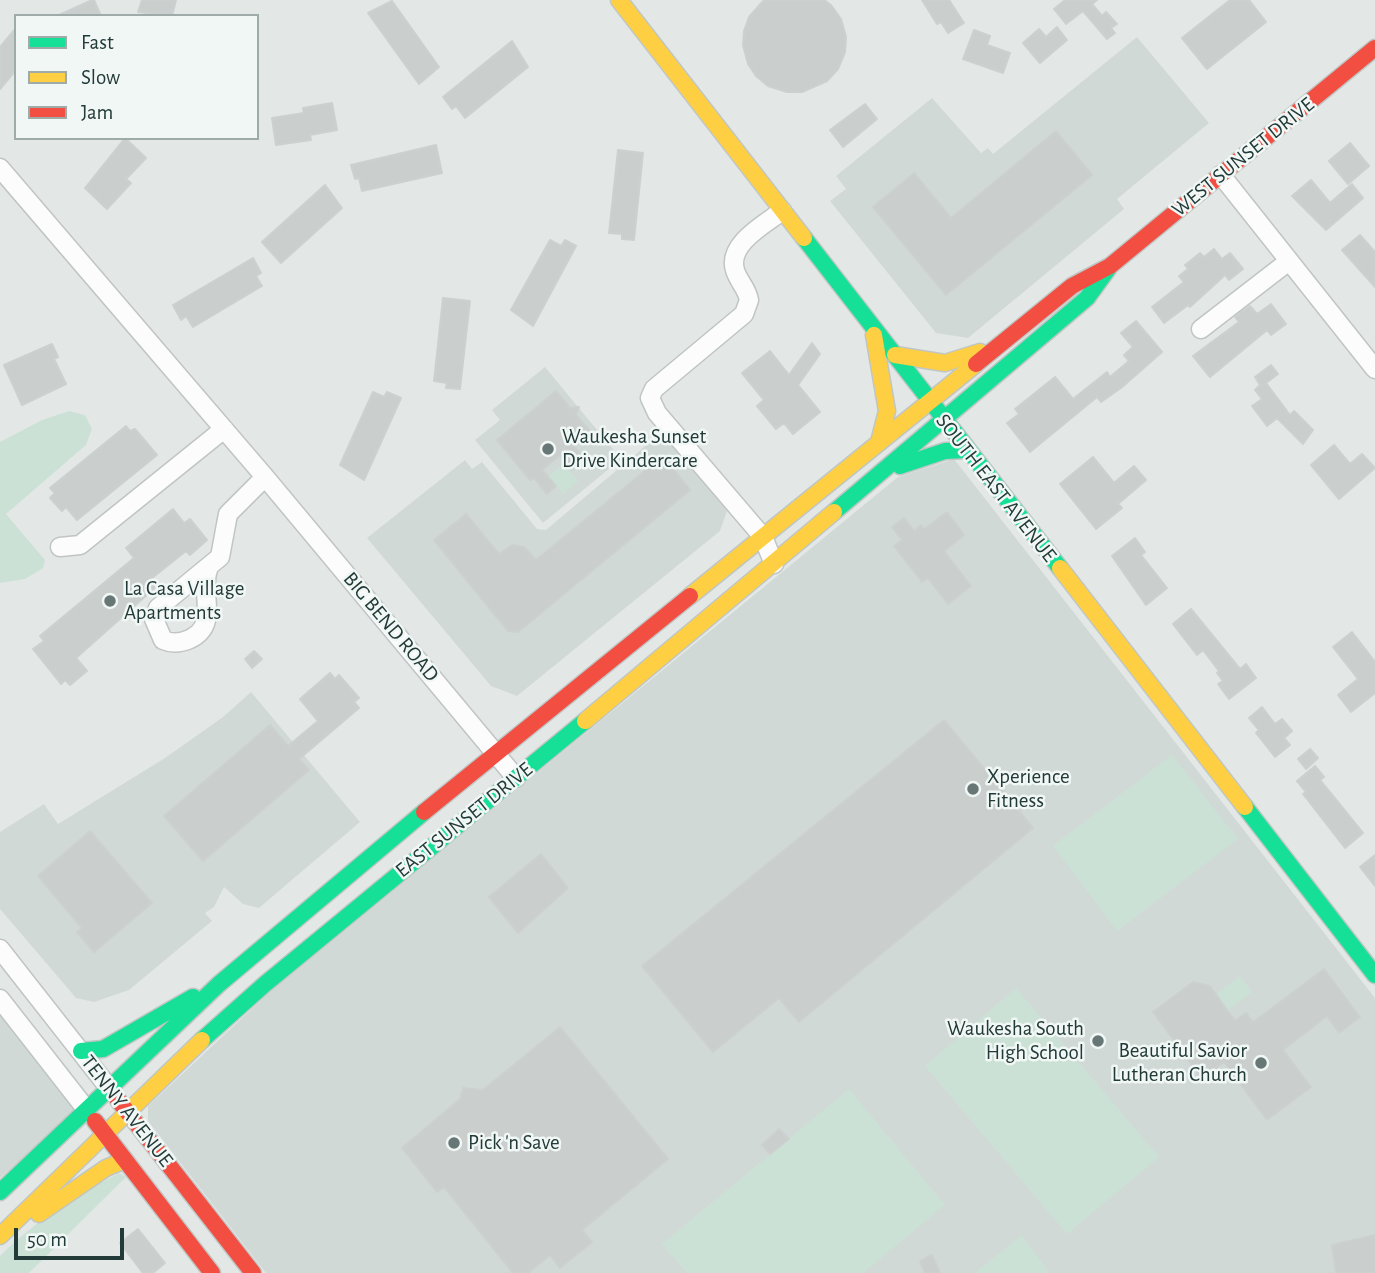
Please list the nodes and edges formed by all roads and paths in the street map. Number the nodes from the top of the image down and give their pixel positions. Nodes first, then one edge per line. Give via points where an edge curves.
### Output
1 (619, 0) edge
2 (1375, 48) edge
3 (0, 169) edge
4 (1221, 175) junction
5 (782, 211) junction
6 (1289, 261) junction
7 (1110, 266) junction
8 (873, 328) junction
9 (1200, 329) dead end
10 (1017, 330) junction
11 (895, 355) junction
12 (1375, 369) edge
13 (929, 401) junction
14 (943, 421) junction
15 (224, 429) junction
16 (879, 442) junction
17 (966, 450) junction
18 (880, 475) junction
19 (265, 477) junction
20 (762, 537) junction
21 (60, 547) dead end
22 (774, 564) junction
23 (209, 567) dead end
24 (496, 753) junction
25 (516, 778) junction
26 (0, 949) edge
27 (1375, 975) edge
28 (219, 984) junction
29 (0, 999) edge
30 (81, 1051) junction
31 (109, 1088) junction
32 (86, 1109) junction
33 (127, 1111) junction
34 (104, 1133) junction
35 (125, 1160) junction
36 (184, 1183) junction
37 (0, 1192) edge
38 (159, 1203) junction
39 (1, 1236) edge
40 (237, 1252) junction
41 (212, 1273) edge
42 (253, 1273) edge

1 - 5 main road, SOUTH EAST AVENUE
2 - 4 main road, WEST SUNSET DRIVE
3 - 15 street, BIG BEND ROAD
4 - 6 street
4 - 7 main road, WEST SUNSET DRIVE
5 - 8 main road, SOUTH EAST AVENUE
5 - 20 street via 742,242 736,254 734,267 748,293 744,314 654,389 650,398 657,413
6 - 9 street
6 - 12 street
7 - 10 main road, WEST SUNSET DRIVE via 1072,286
7 - 14 main road, WEST SUNSET DRIVE via 1087,298
8 - 11 main road, SOUTH EAST AVENUE
8 - 16 main road via 887,411
10 - 11 main road via 972,357 952,362 930,363
10 - 13 main road, WEST SUNSET DRIVE
11 - 13 main road, SOUTH EAST AVENUE
13 - 14 main road, SOUTH EAST AVENUE
13 - 16 main road, EAST SUNSET DRIVE
14 - 17 main road, SOUTH EAST AVENUE
14 - 18 main road, EAST SUNSET DRIVE
15 - 19 street, BIG BEND ROAD
15 - 21 street via 79,545
16 - 20 main road, EAST SUNSET DRIVE
17 - 18 main road via 919,457
17 - 27 main road, SOUTH EAST AVENUE
18 - 22 main road, EAST SUNSET DRIVE
19 - 23 street via 228,514 223,549
19 - 24 street, BIG BEND ROAD
20 - 22 street
20 - 24 main road, EAST SUNSET DRIVE
22 - 25 main road, EAST SUNSET DRIVE
24 - 25 street, BIG BEND ROAD
24 - 28 main road, EAST SUNSET DRIVE
25 - 33 main road, EAST SUNSET DRIVE via 260,989
26 - 30 street, TENNY AVENUE
28 - 30 main road via 103,1049
28 - 31 main road, EAST SUNSET DRIVE
29 - 32 street, TENNY AVENUE
30 - 31 street, TENNY AVENUE
31 - 32 main road, EAST SUNSET DRIVE
31 - 33 main road, TENNY AVENUE
32 - 34 main road, TENNY AVENUE
32 - 37 main road, EAST SUNSET DRIVE
33 - 34 main road, EAST SUNSET DRIVE
33 - 36 main road, TENNY AVENUE
34 - 35 main road, TENNY AVENUE
34 - 39 main road, EAST SUNSET DRIVE
35 - 38 main road, TENNY AVENUE
35 - 39 main road
36 - 38 street
36 - 40 main road, TENNY AVENUE
38 - 41 main road, TENNY AVENUE
40 - 41 street
40 - 42 main road, TENNY AVENUE

